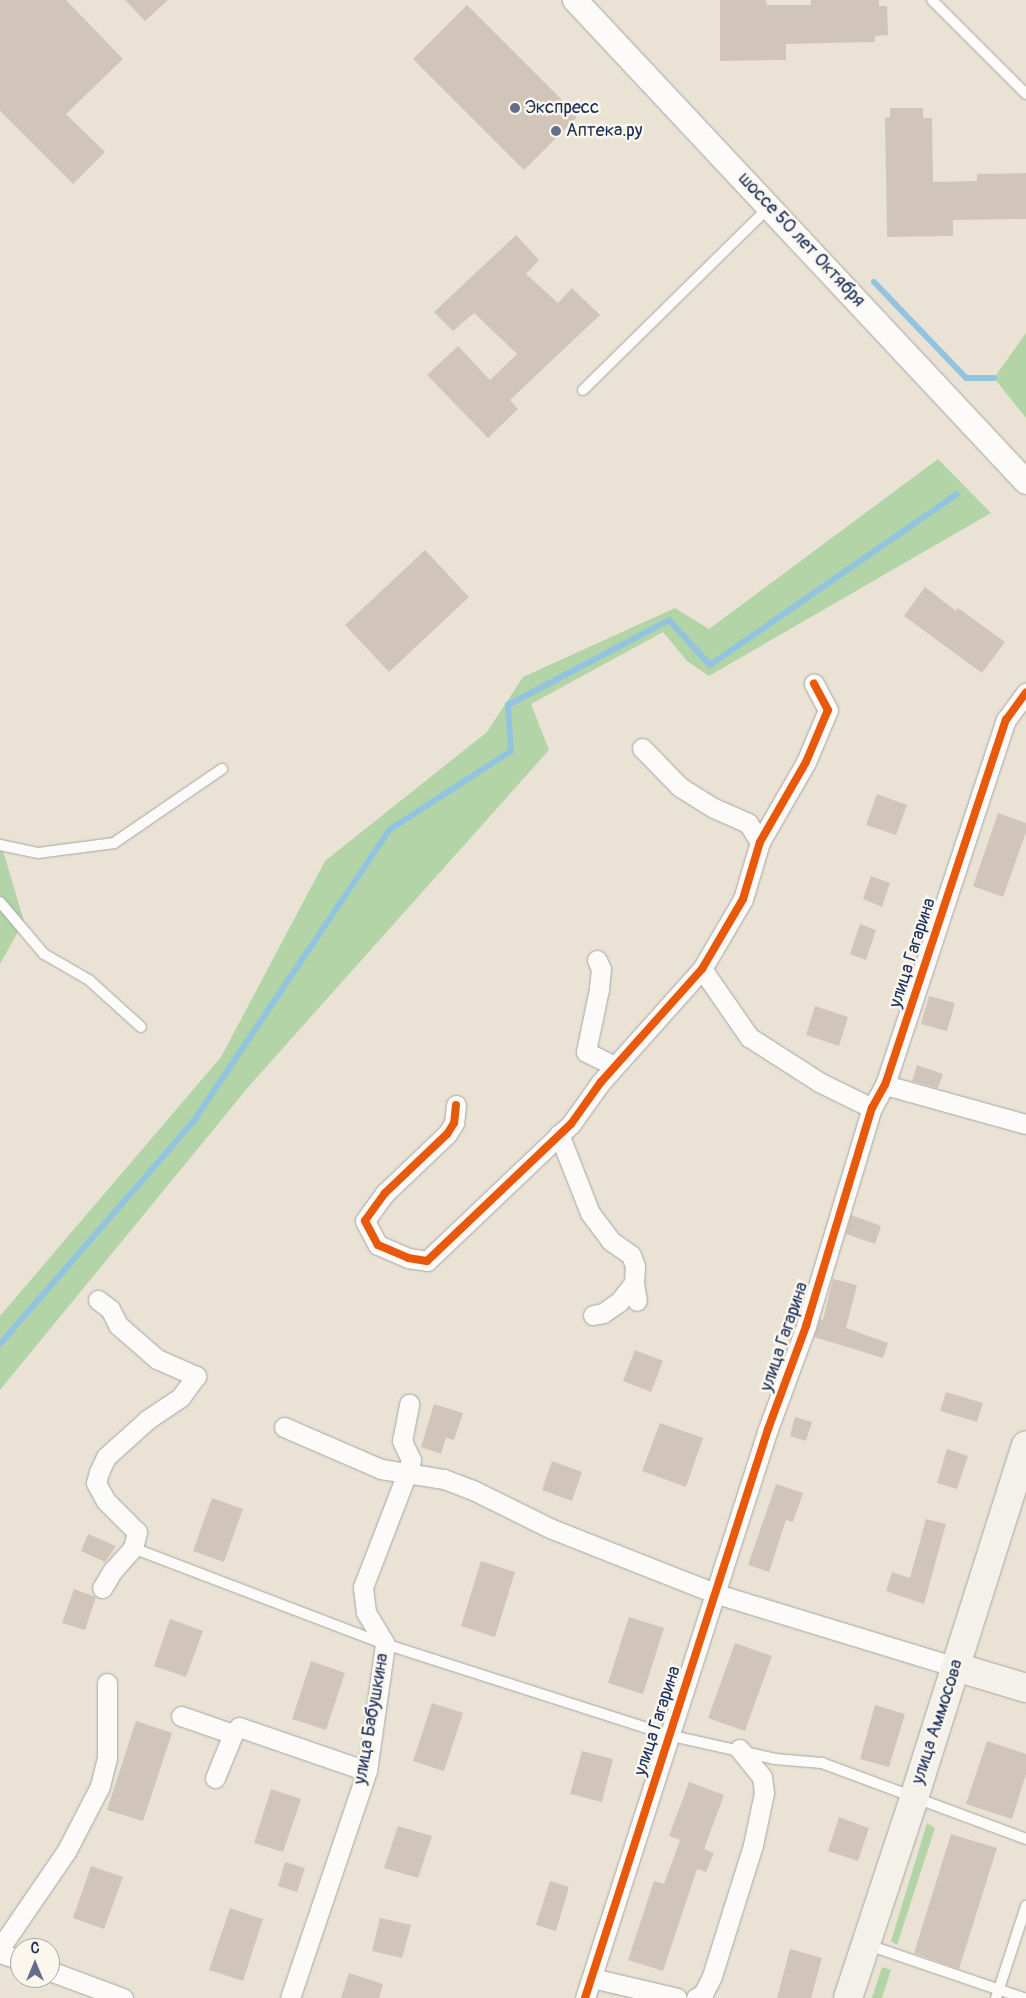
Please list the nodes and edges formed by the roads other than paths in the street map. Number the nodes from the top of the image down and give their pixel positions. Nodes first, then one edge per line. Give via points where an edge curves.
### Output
1 (575, 0) edge
2 (932, 0) edge
3 (1026, 94) edge
4 (770, 206) junction
5 (583, 390) dead end
6 (1026, 482) edge
7 (814, 684) dead end
8 (1026, 692) edge
9 (642, 748) dead end
10 (222, 769) dead end
11 (760, 842) junction
12 (0, 845) edge
13 (0, 902) edge
14 (597, 960) dead end
15 (702, 969) junction
16 (141, 1027) dead end
17 (615, 1066) junction
18 (885, 1085) junction
19 (456, 1105) dead end
20 (872, 1108) junction
21 (1026, 1124) edge
22 (559, 1134) junction
23 (98, 1300) dead end
24 (593, 1315) dead end
25 (409, 1404) dead end
26 (284, 1427) dead end
27 (1026, 1445) edge
28 (407, 1473) junction
29 (133, 1548) junction
30 (102, 1588) dead end
31 (717, 1594) junction
32 (385, 1644) junction
33 (956, 1667) junction
34 (107, 1683) dead end
35 (1026, 1688) edge
36 (181, 1716) dead end
37 (233, 1734) junction
38 (668, 1735) junction
39 (739, 1749) junction
40 (368, 1771) junction
41 (215, 1778) dead end
42 (914, 1798) junction
43 (1026, 1838) edge
44 (1026, 1906) edge
45 (864, 1944) junction
46 (0, 1948) edge
47 (60, 1975) edge
48 (592, 1978) junction
49 (997, 1994) edge
50 (123, 1998) edge
51 (290, 1998) edge
52 (585, 1998) edge
53 (677, 1998) edge
54 (696, 1998) edge
55 (848, 1998) edge
56 (1024, 1998) edge

1 - 4 street, шоссе 50 лет Октября
2 - 3 lane
4 - 5 lane
4 - 6 street, шоссе 50 лет Октября
7 - 11 street via 828,710 806,762
8 - 18 street, улица Гагарина via 1006,720
9 - 11 street via 680,787 714,808 748,823
10 - 12 lane via 114,843 38,853
11 - 15 street via 743,900
13 - 16 lane via 44,954 89,980
14 - 17 street via 601,969 599,989 586,1052
15 - 17 street
15 - 20 street via 749,1037 819,1082
17 - 22 street via 571,1124
18 - 20 street, улица Гагарина
18 - 21 street
19 - 22 street via 454,1123 447,1134 385,1193 365,1222 378,1245 408,1258 427,1261
20 - 31 street, улица Гагарина via 806,1326 768,1429
22 - 24 street via 590,1213 611,1240 632,1255 635,1266 635,1292 603,1313
23 - 29 street via 110,1309 118,1325 157,1359 196,1376 182,1397 147,1420 106,1457 99,1472 96,1483 106,1501 137,1532
25 - 28 street via 402,1441 411,1460
26 - 28 street via 381,1469
27 - 33 main road, улица Аммосова
28 - 31 street via 444,1479 473,1490 552,1529
28 - 32 street, улица Бабушкина via 362,1587 366,1612
29 - 30 street
29 - 32 lane
31 - 33 street
31 - 38 street, улица Гагарина
32 - 38 lane
32 - 40 street, улица Бабушкина
33 - 35 main road
33 - 42 main road, улица Аммосова
34 - 46 street via 106,1758 100,1786 67,1850
36 - 37 street
37 - 40 street via 239,1727
37 - 41 street
38 - 39 lane
38 - 48 street, улица Гагарина
39 - 42 lane via 775,1759 822,1763
39 - 54 street via 762,1777 764,1793 753,1845 712,1976 703,1994
40 - 51 street, улица Бабушкина
42 - 43 lane
42 - 45 main road, улица Аммосова
44 - 49 lane
45 - 49 lane
45 - 55 main road, улица Аммосова
47 - 50 street
48 - 52 street, улица Гагарина
48 - 53 street
49 - 56 lane

